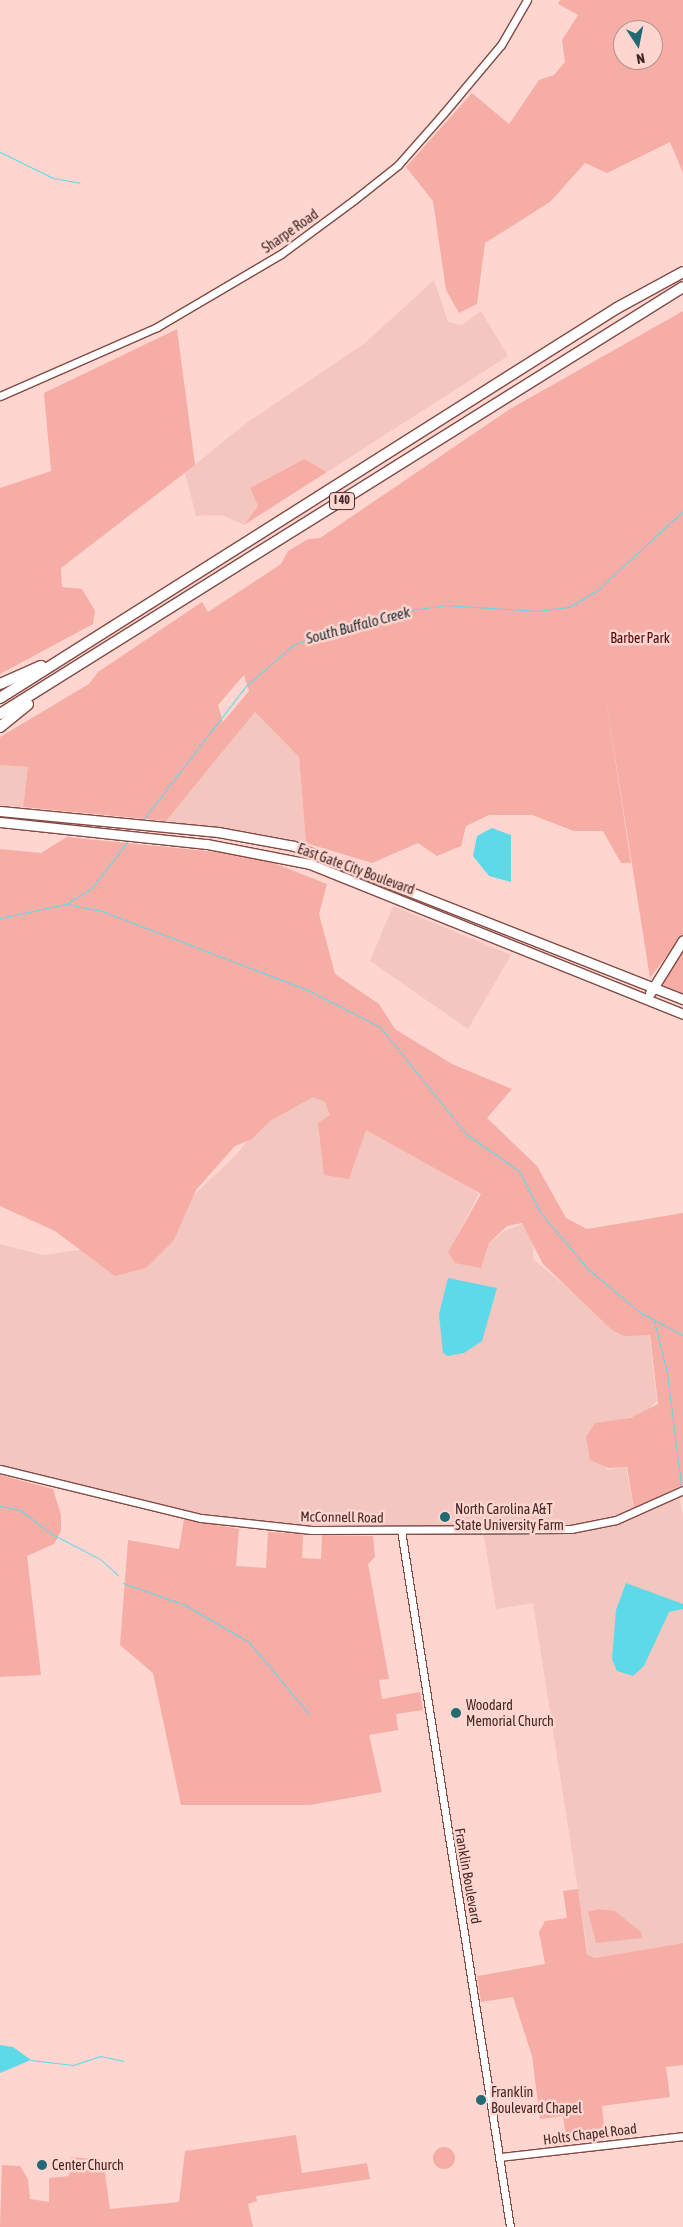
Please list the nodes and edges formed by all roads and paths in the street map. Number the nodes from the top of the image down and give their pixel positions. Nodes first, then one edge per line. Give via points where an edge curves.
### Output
1 (527, 0) edge
2 (683, 272) edge
3 (683, 287) edge
4 (0, 396) edge
5 (67, 655) junction
6 (68, 674) junction
7 (0, 684) edge
8 (0, 698) edge
9 (0, 714) edge
10 (0, 727) edge
11 (0, 811) edge
12 (0, 822) edge
13 (270, 840) junction
14 (267, 854) junction
15 (683, 940) edge
16 (651, 987) junction
17 (683, 999) edge
18 (648, 1000) junction
19 (683, 1014) edge
20 (0, 1469) edge
21 (683, 1490) edge
22 (401, 1530) junction
23 (683, 2136) edge
24 (500, 2158) junction
25 (510, 2227) edge

1 - 4 street, Sharpe Road via 501,45 443,114 398,165 354,200 281,254 156,327
2 - 5 highway, I 40 via 617,308
3 - 6 highway, I 40
5 - 7 highway
5 - 8 highway, I 40
6 - 9 highway, I 40
6 - 10 highway
11 - 13 main road, East Gate City Boulevard
12 - 14 main road, East Gate City Boulevard
13 - 14 main road
13 - 16 main road, East Gate City Boulevard via 334,859
14 - 18 main road, East Gate City Boulevard via 351,879
15 - 16 main road
16 - 17 main road, East Gate City Boulevard
16 - 18 main road
18 - 19 main road, East Gate City Boulevard
20 - 22 street, McConnell Road via 216,1521 311,1530
21 - 22 street, McConnell Road via 616,1520 582,1528
22 - 24 street, Franklin Boulevard
23 - 24 street, Holts Chapel Road
24 - 25 street, Franklin Boulevard

